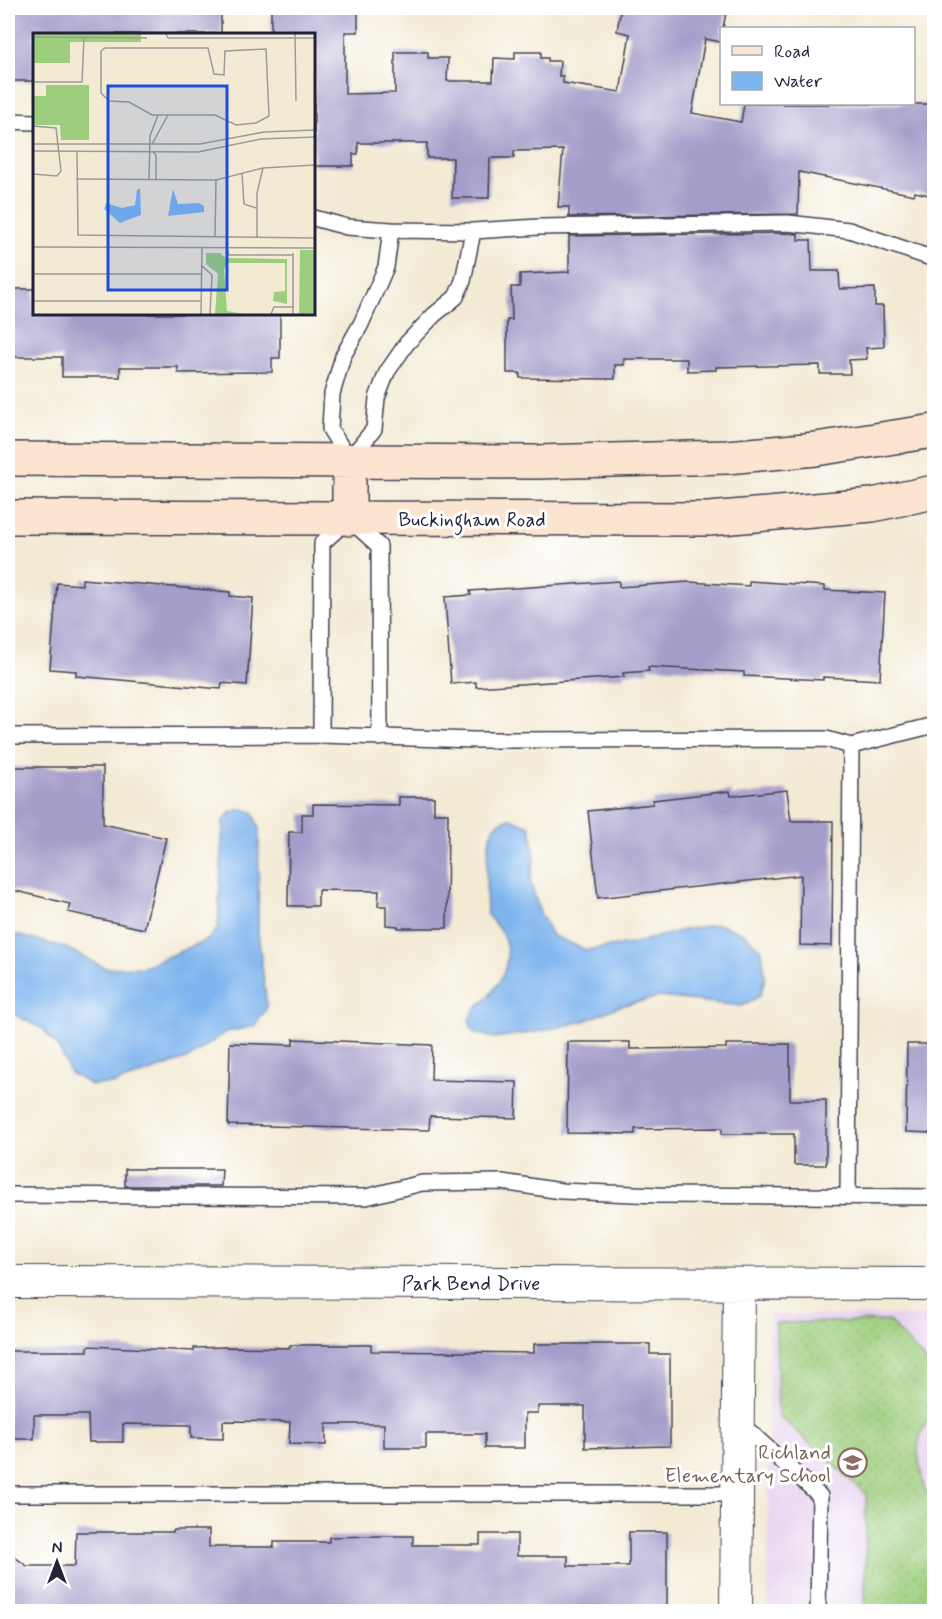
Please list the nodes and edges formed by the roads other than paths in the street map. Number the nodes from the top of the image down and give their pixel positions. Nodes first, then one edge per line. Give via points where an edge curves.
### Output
1 (8, 122) edge
2 (33, 122) edge
3 (315, 218) edge
4 (392, 230) junction
5 (473, 231) junction
6 (934, 259) edge
7 (934, 431) edge
8 (8, 459) edge
9 (349, 460) junction
10 (934, 492) edge
11 (8, 517) edge
12 (349, 519) junction
13 (934, 725) edge
14 (321, 735) junction
15 (8, 736) edge
16 (380, 738) junction
17 (851, 746) junction
18 (8, 1195) edge
19 (848, 1196) junction
20 (934, 1197) edge
21 (8, 1282) edge
22 (739, 1284) junction
23 (934, 1286) edge
24 (738, 1420) junction
25 (8, 1494) edge
26 (737, 1494) junction
27 (736, 1611) edge
28 (818, 1611) edge

1 - 2 lane
3 - 4 lane via 347,227
4 - 5 lane
4 - 9 lane via 386,267 342,356 332,394 330,429
5 - 6 lane via 788,223 849,230
5 - 9 lane via 456,297 406,344 387,372 377,398 374,429
7 - 9 street via 816,449 727,457 536,462
8 - 9 street
9 - 12 street
10 - 12 street, Buckingham Road via 872,505 710,519
11 - 12 street, Buckingham Road
12 - 14 lane via 322,543
12 - 16 lane via 379,546
13 - 17 lane
14 - 15 lane
14 - 16 lane
16 - 17 lane via 826,739
17 - 19 lane
18 - 19 lane via 366,1197 422,1183 502,1182 561,1191 658,1196
19 - 20 lane
21 - 22 street, Park Bend Drive
22 - 23 street, Park Bend Drive
22 - 24 street
24 - 26 street
24 - 28 lane via 819,1496
25 - 26 lane
26 - 27 street

